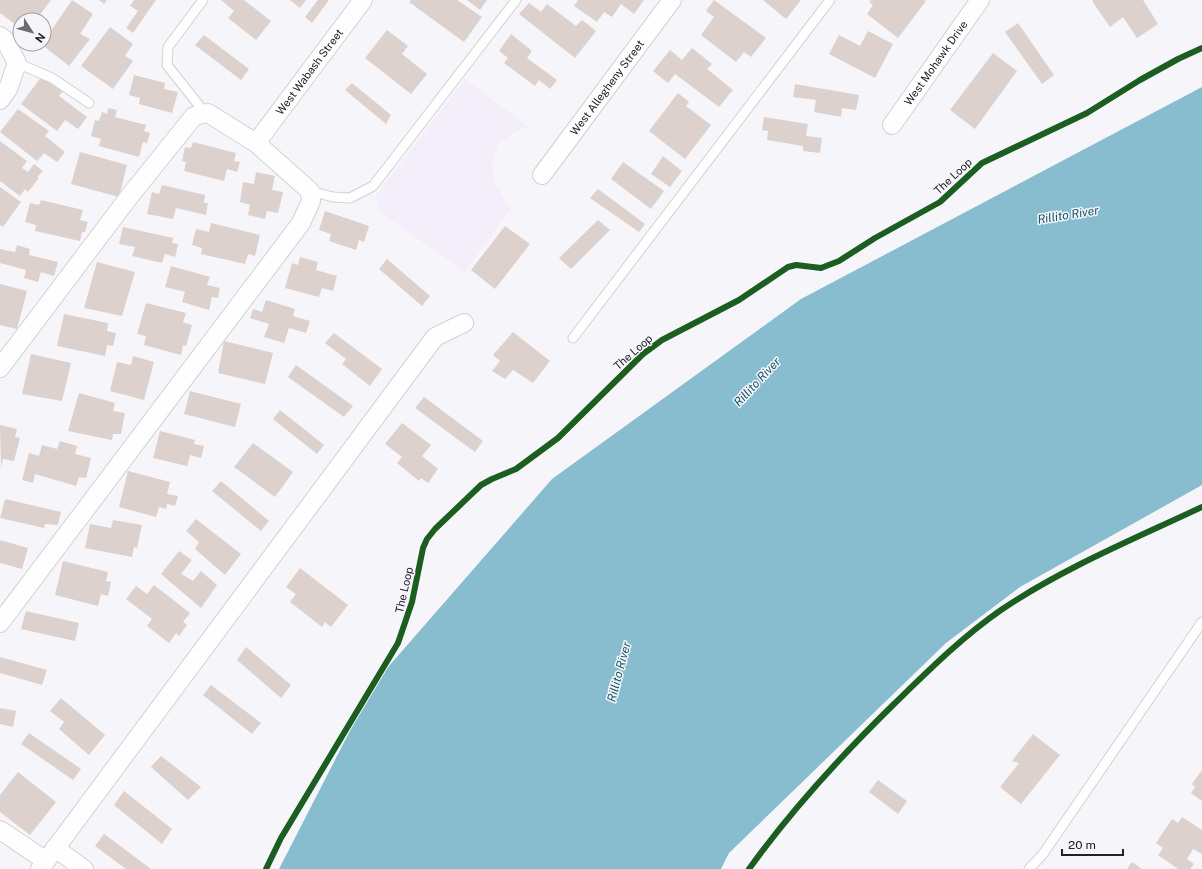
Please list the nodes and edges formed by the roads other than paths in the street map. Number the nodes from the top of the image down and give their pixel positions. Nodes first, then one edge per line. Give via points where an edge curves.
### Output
1 (203, 0) edge
2 (363, 0) edge
3 (516, 0) edge
4 (672, 0) edge
5 (830, 0) edge
6 (980, 0) edge
7 (0, 36) edge
8 (17, 64) junction
9 (0, 100) edge
10 (89, 103) dead end
11 (205, 113) junction
12 (892, 125) dead end
13 (256, 143) junction
14 (542, 175) dead end
15 (310, 191) junction
16 (464, 323) dead end
17 (573, 338) dead end
18 (0, 368) edge
19 (1202, 622) edge
20 (0, 623) edge
21 (0, 830) edge
22 (47, 859) edge
23 (84, 869) edge
24 (1029, 869) edge

1 - 11 lane via 168,47 167,65
2 - 13 street, West Wabash Street
3 - 15 lane via 374,186 350,198
4 - 14 street, West Allegheny Street
5 - 17 lane
6 - 12 street, West Mohawk Drive
7 - 8 street via 5,40
8 - 9 street via 8,88
8 - 10 lane via 52,78
11 - 13 street
11 - 18 street via 194,116 169,147
13 - 15 street
15 - 20 street via 311,202 301,223
16 - 22 street via 436,337
19 - 24 lane via 1043,854
21 - 22 street
22 - 23 street

